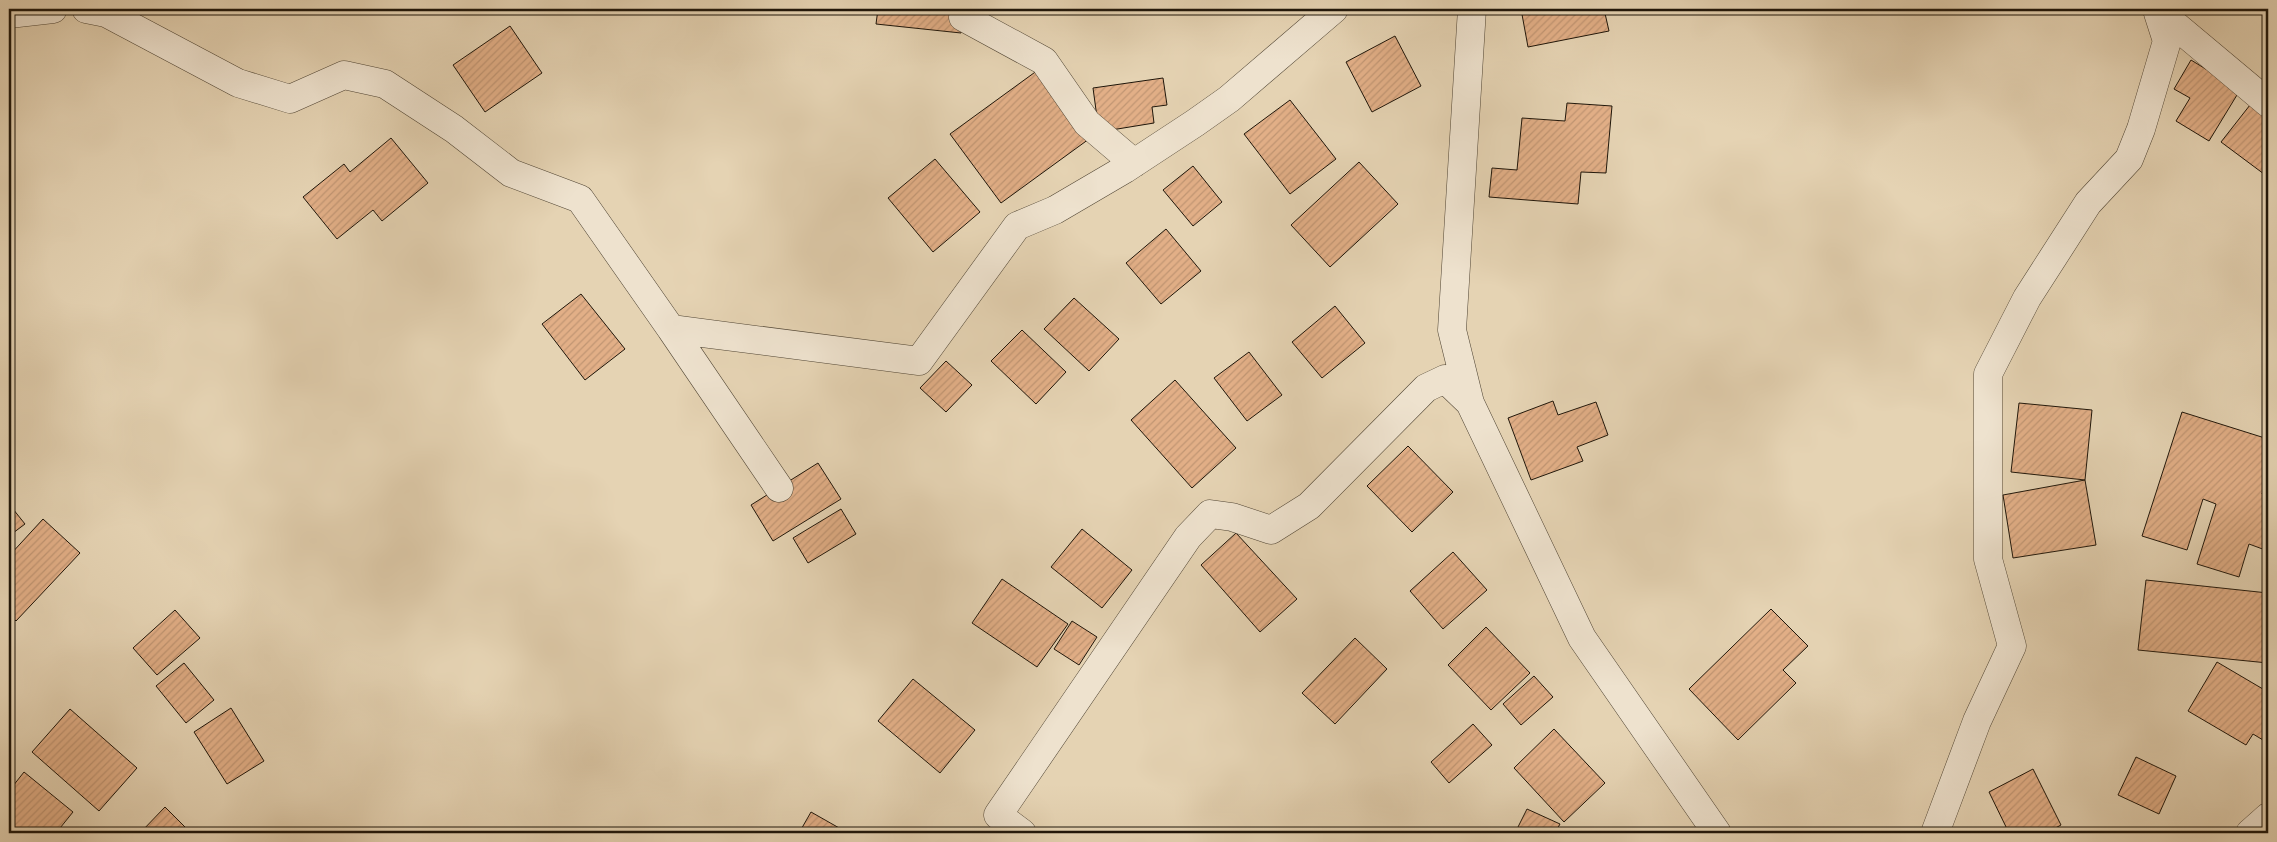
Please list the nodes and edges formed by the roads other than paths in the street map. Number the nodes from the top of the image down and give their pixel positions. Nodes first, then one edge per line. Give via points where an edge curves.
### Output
1 (53, 9) edge
2 (86, 9) edge
3 (1334, 9) edge
4 (1472, 9) edge
5 (2157, 11) edge
6 (9, 14) edge
7 (964, 17) dead end
8 (2268, 103) edge
9 (1134, 163) junction
10 (671, 330) junction
11 (1470, 403) junction
12 (779, 488) dead end
13 (2268, 817) edge
14 (1022, 833) edge
15 (1717, 833) edge
16 (1935, 833) edge
17 (2250, 833) edge

1 - 6 street
2 - 10 street via 106,13 238,83 290,99 344,75 385,84 454,129 512,173 580,199
3 - 9 street via 1229,99
4 - 11 street via 1452,330
5 - 8 street
5 - 16 street via 2167,42 2129,159 2088,203 2027,298 1988,374 1988,560 2012,646 1978,721
7 - 9 street via 1044,61 1087,123
9 - 10 street via 1055,210 1017,226 919,361
10 - 12 street
11 - 14 street via 1446,379 1426,388 1308,506 1271,530 1232,517 1210,514 1188,537 998,815
11 - 15 street via 1582,638
13 - 17 street

